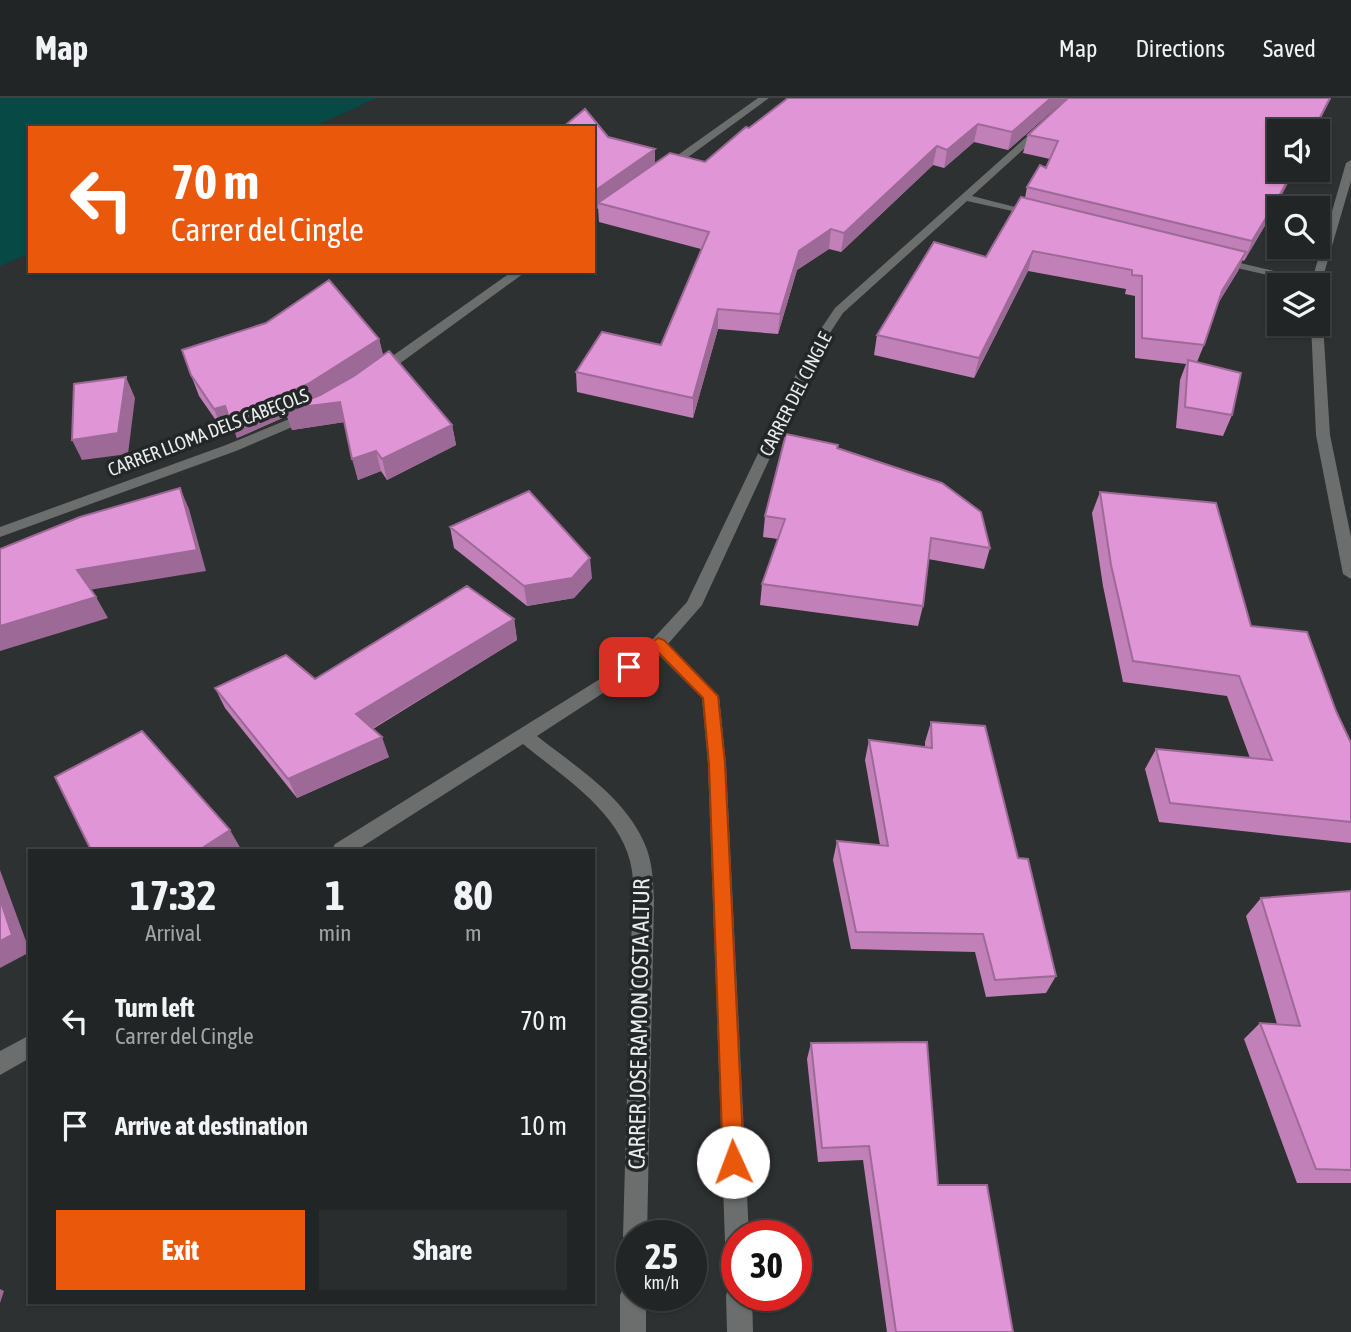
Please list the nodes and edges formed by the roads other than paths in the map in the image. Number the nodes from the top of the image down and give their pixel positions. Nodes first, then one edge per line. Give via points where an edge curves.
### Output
1 (764, 98) edge
2 (1075, 98) edge
3 (1351, 163) edge
4 (660, 172) edge
5 (963, 197) junction
6 (1045, 218) edge
7 (1207, 258) edge
8 (518, 273) edge
9 (1268, 273) edge
10 (1319, 273) edge
11 (1319, 336) edge
12 (371, 378) edge
13 (320, 410) edge
14 (0, 532) edge
15 (1351, 574) edge
16 (658, 644) junction
17 (524, 735) junction
18 (344, 849) edge
19 (28, 1046) edge
20 (0, 1064) edge
21 (635, 1220) edge
22 (736, 1220) edge
23 (633, 1311) edge
24 (739, 1311) edge
25 (632, 1332) edge
26 (740, 1332) edge

1 - 4 street
2 - 5 street, CARRER DEL CINGLE
3 - 10 street
5 - 6 street
5 - 16 street, CARRER DEL CINGLE via 839,311 694,605
7 - 9 street
8 - 12 street
11 - 15 street via 1323,435
13 - 14 street, CARRER LLOMA DELS CABEÇOLS
16 - 17 street, CARRER DEL CINGLE
16 - 22 street via 710,696 718,777
17 - 18 street, CARRER DEL CINGLE
17 - 21 street, CARRER JOSE RAMON COSTA ALTUR via 608,806 635,844 642,866
19 - 20 street
23 - 25 street
24 - 26 street

